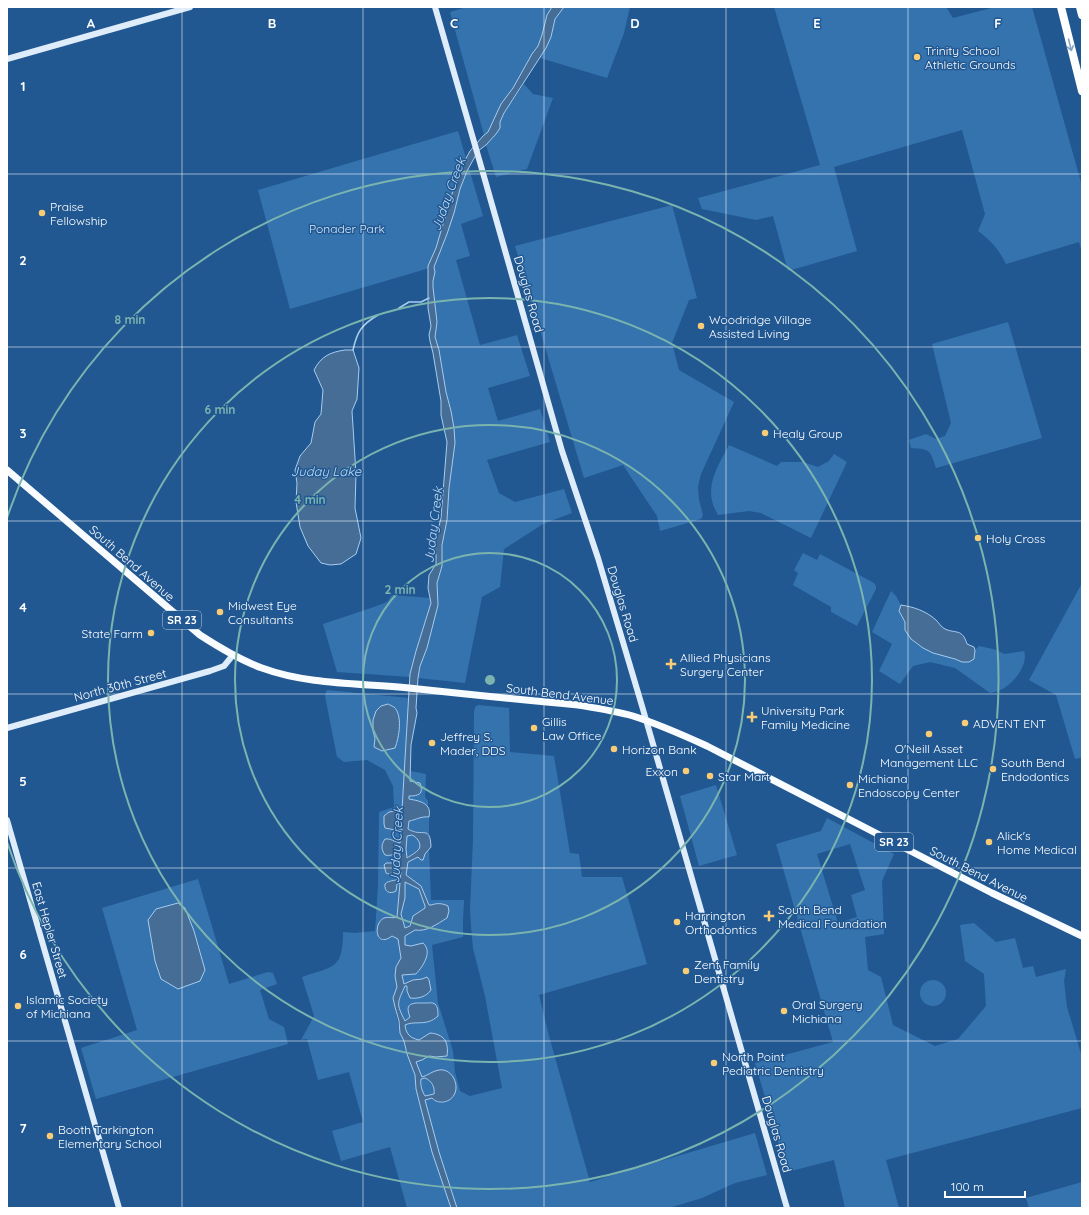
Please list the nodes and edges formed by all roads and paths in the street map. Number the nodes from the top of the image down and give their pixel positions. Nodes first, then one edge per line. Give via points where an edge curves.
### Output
1 (190, 7) edge
2 (435, 7) edge
3 (1061, 7) edge
4 (1080, 7) edge
5 (1082, 15) edge
6 (7, 59) edge
7 (1082, 91) edge
8 (7, 470) edge
9 (233, 655) junction
10 (646, 720) junction
11 (7, 728) edge
12 (7, 820) edge
13 (1082, 936) edge
14 (119, 1208) edge
15 (787, 1208) edge

1 - 6 street
2 - 10 street, Douglas Road via 562,451 598,558
3 -> 7 highway
4 - 5 highway
8 - 9 main road, South Bend Avenue / SR 23 via 200,635
9 - 10 main road, South Bend Avenue / SR 23 via 262,668 316,680 578,705
9 - 11 street, North 30th Street via 224,666 210,671
10 - 13 main road, South Bend Avenue / SR 23 via 707,746 992,893
10 - 15 street, Douglas Road
12 - 14 street, East Hepler Street

